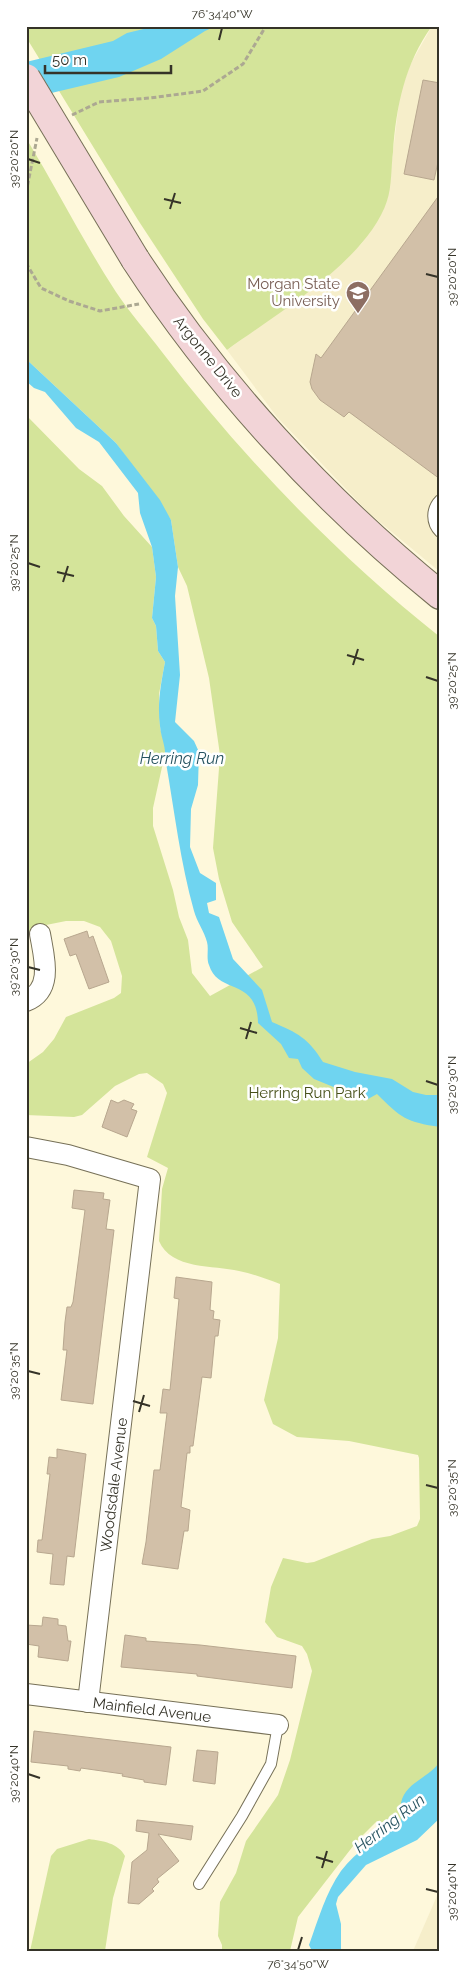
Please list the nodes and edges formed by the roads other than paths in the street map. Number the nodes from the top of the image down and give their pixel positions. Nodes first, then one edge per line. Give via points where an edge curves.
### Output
1 (26, 78) edge
2 (440, 500) edge
3 (440, 532) edge
4 (440, 595) edge
5 (40, 934) dead end
6 (26, 1001) edge
7 (26, 1147) edge
8 (26, 1694) edge
9 (88, 1702) junction
10 (278, 1725) joint
11 (199, 1884) dead end

1 - 4 main road, Argonne Drive, bridge via 158,294 218,372 275,438 356,521
2 - 3 lane via 433,512 434,523
5 - 6 street via 46,968 43,988
7 - 9 street, Woodsdale Avenue via 68,1155 150,1179
8 - 9 street, Mainfield Avenue
9 - 10 street, Mainfield Avenue
10 - 11 lane via 271,1764

